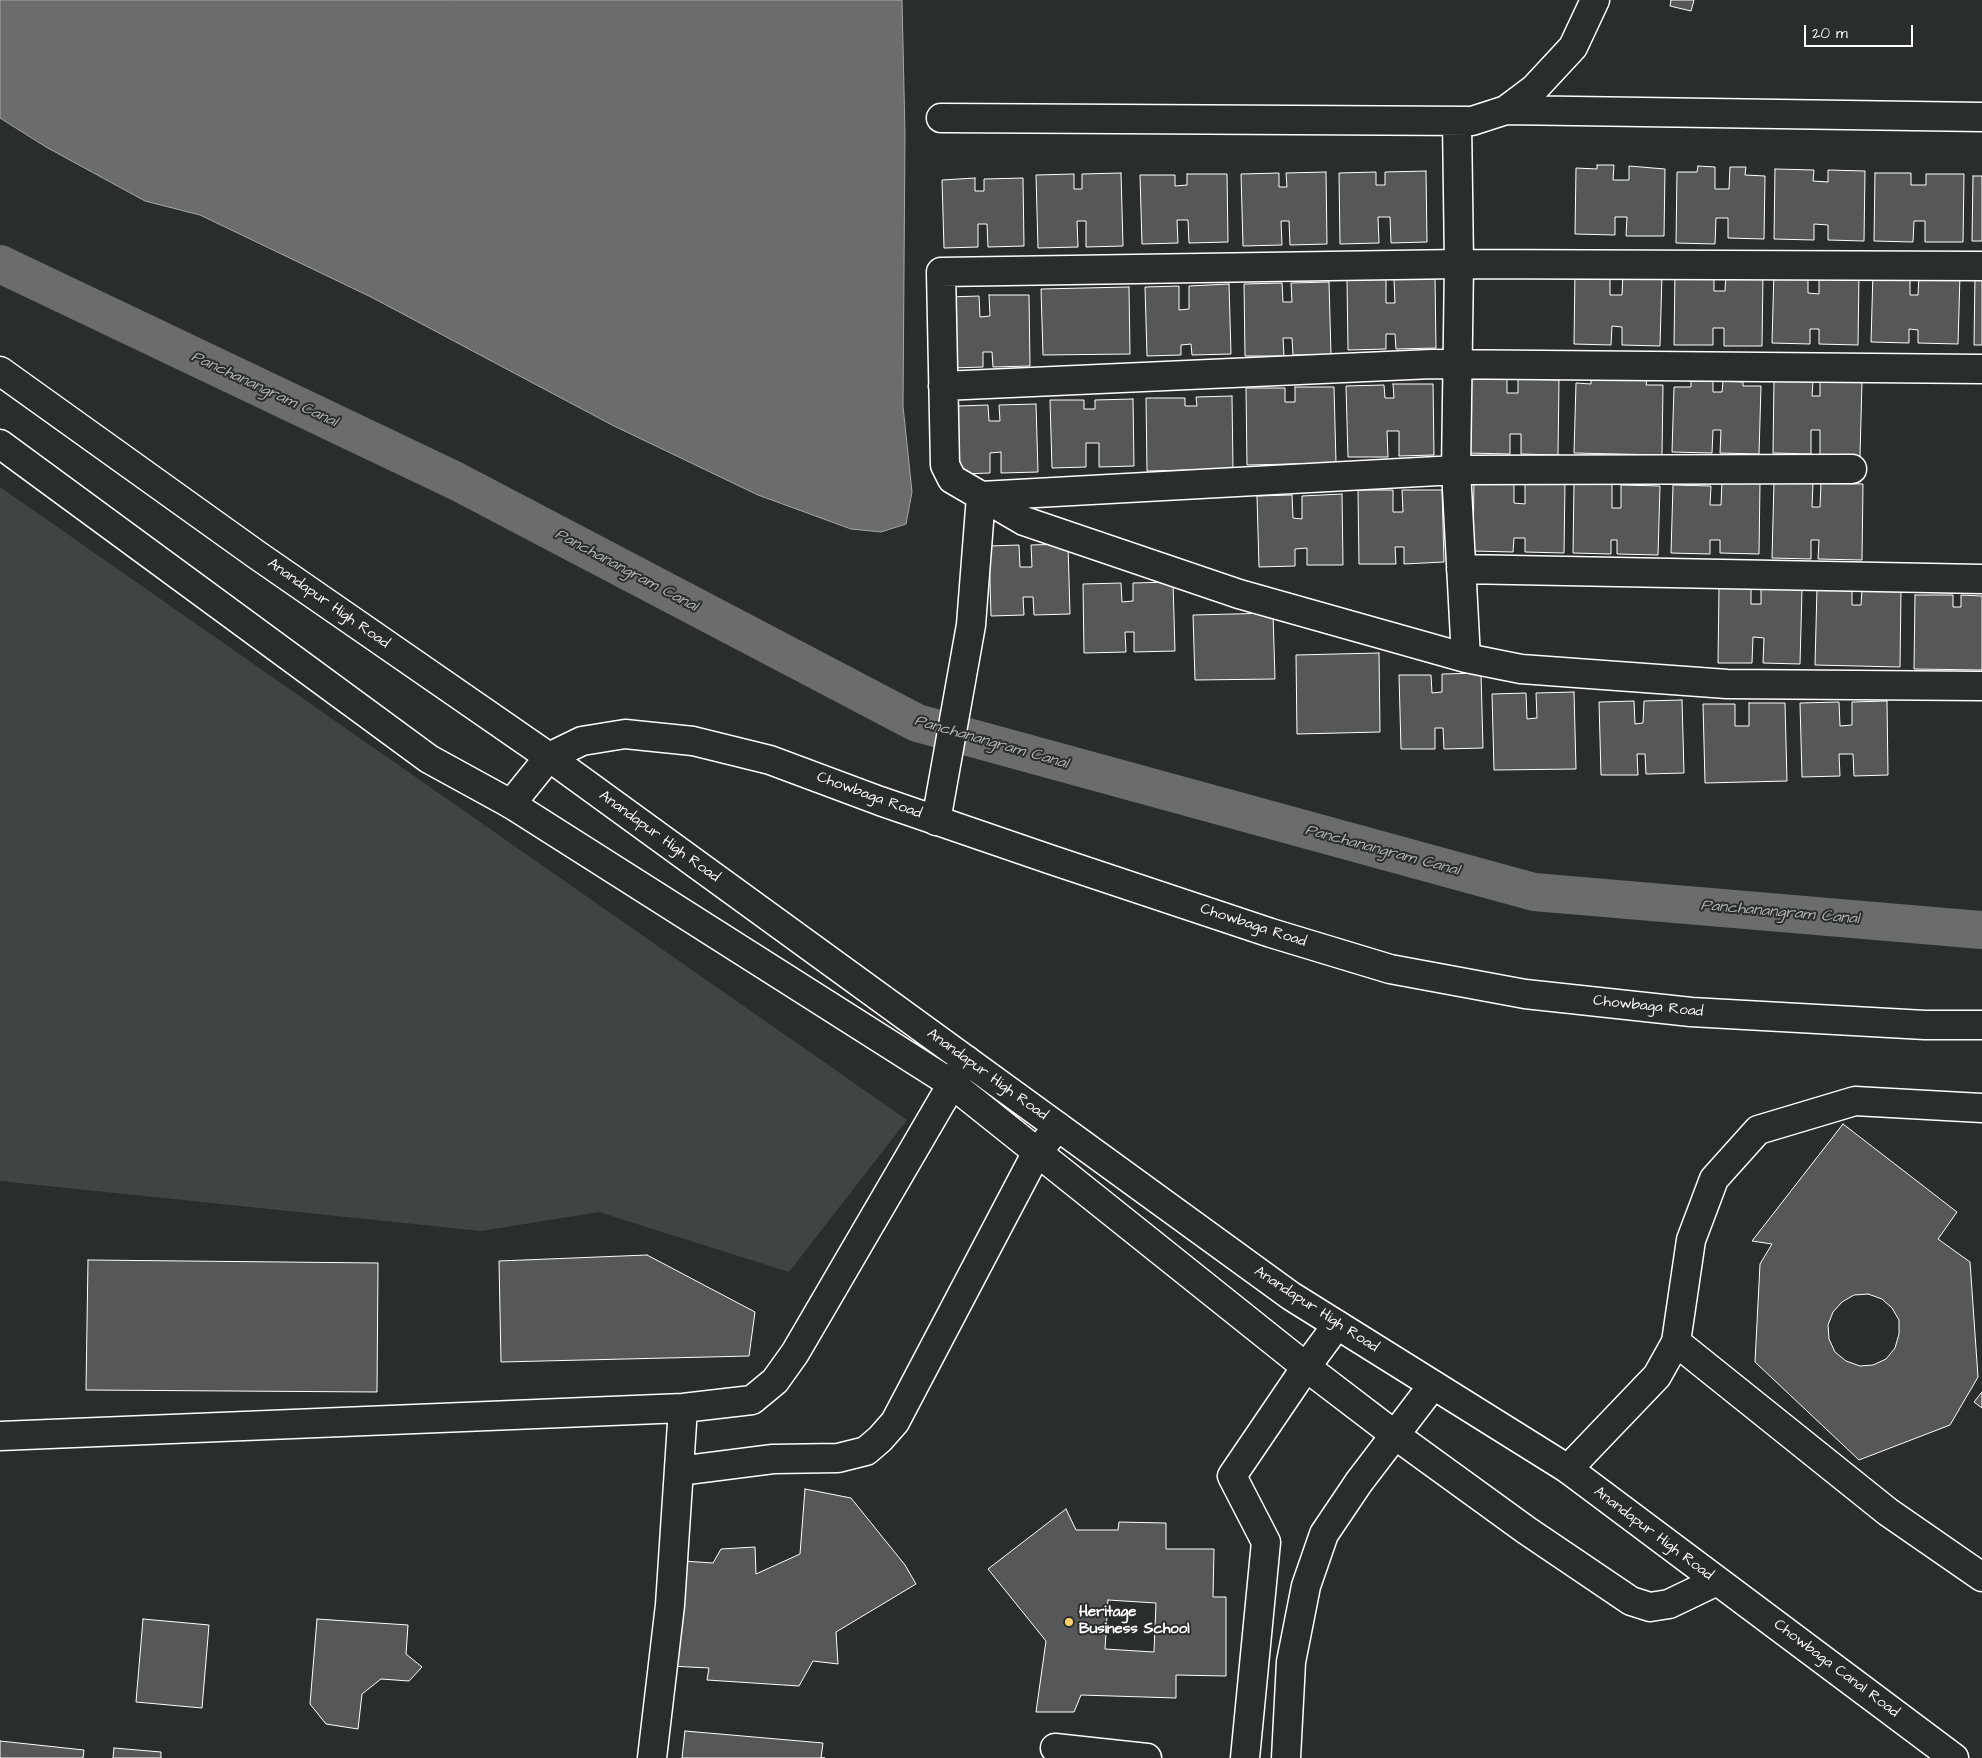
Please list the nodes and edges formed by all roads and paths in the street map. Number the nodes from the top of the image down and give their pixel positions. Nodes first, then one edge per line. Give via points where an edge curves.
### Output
1 (1595, 0) edge
2 (1506, 110) junction
3 (941, 118) dead end
4 (1982, 118) edge
5 (1457, 121) junction
6 (1459, 264) junction
7 (1982, 266) edge
8 (1457, 364) junction
9 (1982, 369) edge
10 (0, 371) edge
11 (944, 386) junction
12 (0, 444) edge
13 (1852, 469) dead end
14 (1456, 470) junction
15 (981, 496) junction
16 (1461, 569) junction
17 (1982, 578) edge
18 (1466, 658) junction
19 (1982, 686) edge
20 (549, 757) junction
21 (511, 804) junction
22 (936, 821) junction
23 (1982, 1025) edge
24 (966, 1060) junction
25 (952, 1084) junction
26 (1982, 1108) edge
27 (1058, 1127) junction
28 (1037, 1152) junction
29 (1337, 1325) junction
30 (1676, 1342) junction
31 (1306, 1367) junction
32 (1433, 1385) junction
33 (683, 1408) junction
34 (1395, 1435) junction
35 (0, 1436) edge
36 (1576, 1461) junction
37 (679, 1471) junction
38 (1982, 1577) edge
39 (1717, 1581) junction
40 (1055, 1748) dead end
41 (652, 1758) edge
42 (1147, 1758) edge
43 (1245, 1758) edge
44 (1286, 1758) edge
45 (1954, 1758) edge

1 - 2 street via 1573,47 1534,89
2 - 4 street
2 - 5 street via 1472,121
3 - 5 street
5 - 6 street
6 - 7 street
6 - 8 street
6 - 11 street via 941,272
8 - 9 street
8 - 11 street
8 - 14 street
10 - 20 street, Anandapur High Road via 257,555
11 - 15 street via 945,464 952,479
12 - 21 street, Anandapur High Road via 429,759
13 - 14 street
14 - 15 street
14 - 16 street
15 - 18 street via 1024,521 1238,594
15 - 22 street via 971,625
16 - 17 street
16 - 18 street
18 - 19 street via 1521,669 1727,684
20 - 21 street
20 - 22 street, Chowbaga Road via 582,741 625,734 693,741 770,760
20 - 24 street, Anandapur High Road
21 - 25 street, Anandapur High Road
22 - 23 street, Chowbaga Road via 1271,933 1390,969 1524,994 1691,1012 1925,1025
24 - 25 street
24 - 27 street, Anandapur High Road
25 - 28 street, Anandapur High Road
25 - 33 street via 795,1353 775,1381 752,1400
26 - 30 street via 1855,1101 1758,1130 1714,1179 1691,1240
27 - 28 street
27 - 29 street, Anandapur High Road via 1283,1290
28 - 31 street, Anandapur High Road
28 - 37 street via 895,1422 880,1439 866,1450 838,1458 773,1459
29 - 31 street
29 - 32 street, Anandapur High Road
30 - 36 street via 1657,1376
30 - 38 street via 1888,1512
31 - 34 street, Anandapur High Road
31 - 43 street via 1232,1476 1266,1542
32 - 34 street
32 - 36 street, Anandapur High Road
33 - 35 street
33 - 37 street
34 - 39 street, Anandapur High Road via 1631,1601 1650,1607 1668,1604
34 - 44 street via 1324,1534 1306,1586 1291,1662
36 - 39 street, Anandapur High Road
37 - 41 street via 670,1605
39 - 45 street, Chowbaga Canal Road
40 - 42 street

